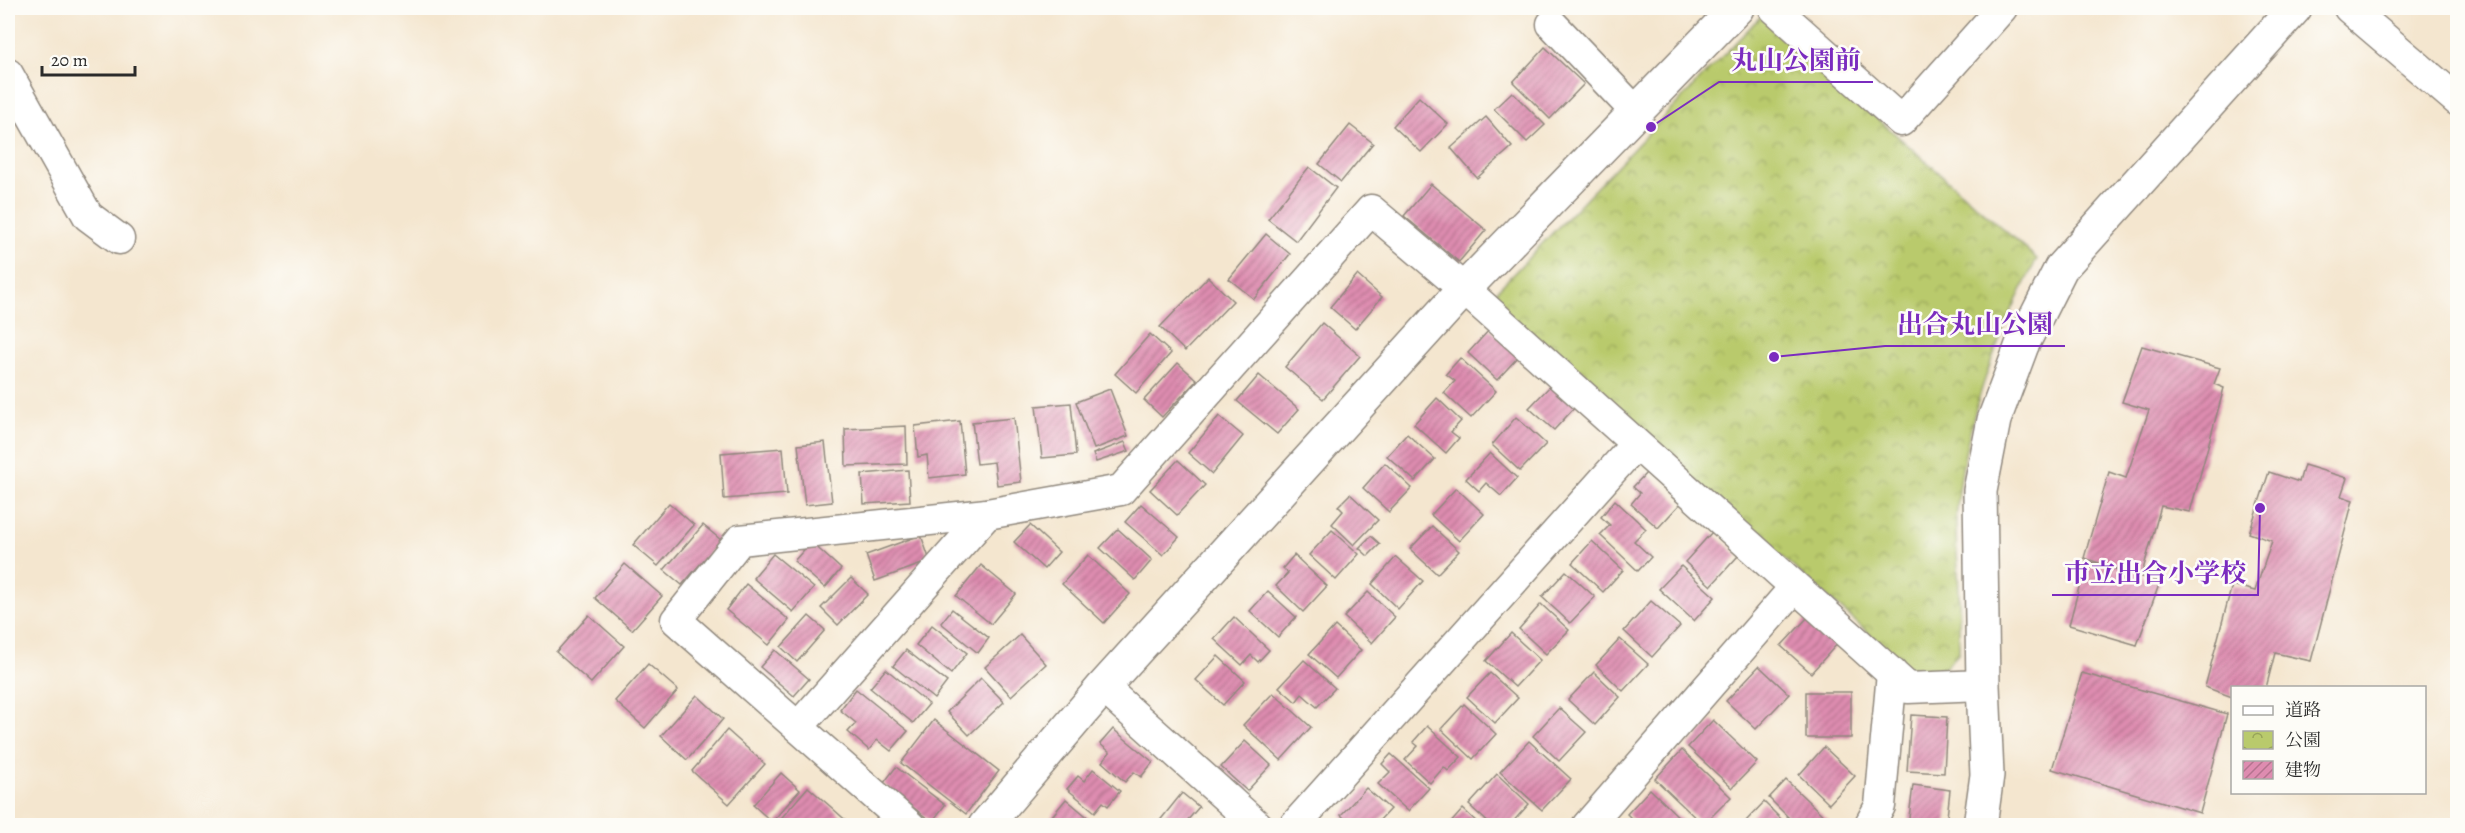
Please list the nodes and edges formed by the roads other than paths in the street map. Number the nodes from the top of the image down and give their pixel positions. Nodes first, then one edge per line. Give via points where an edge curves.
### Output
1 (1737, 8) edge
2 (1774, 8) edge
3 (2002, 8) edge
4 (2295, 8) edge
5 (2349, 8) edge
6 (1552, 24) dead end
7 (8, 74) edge
8 (2457, 100) edge
9 (1636, 112) junction
10 (119, 239) dead end
11 (1464, 289) junction
12 (1635, 445) junction
13 (987, 514) junction
14 (1795, 587) junction
15 (1892, 673) junction
16 (1983, 685) junction
17 (1103, 687) junction
18 (798, 728) junction
19 (910, 825) edge
20 (985, 825) edge
21 (1258, 825) edge
22 (1294, 825) edge
23 (1587, 825) edge
24 (1869, 825) edge
25 (1980, 825) edge

1 - 9 street
2 - 3 street via 1901,121
4 - 16 street via 2061,268 2022,345 1994,420 1980,491
5 - 8 street
6 - 9 street
7 - 10 street via 88,216
9 - 11 street
11 - 12 street
11 - 13 street via 1371,210 1121,490
11 - 17 street
12 - 14 street
12 - 22 street
13 - 18 street
13 - 18 street via 740,540 676,620
14 - 15 street
14 - 23 street
15 - 16 street via 1908,688
15 - 24 street via 1880,806
16 - 25 street via 1987,775
17 - 20 street
17 - 21 street
18 - 19 street

